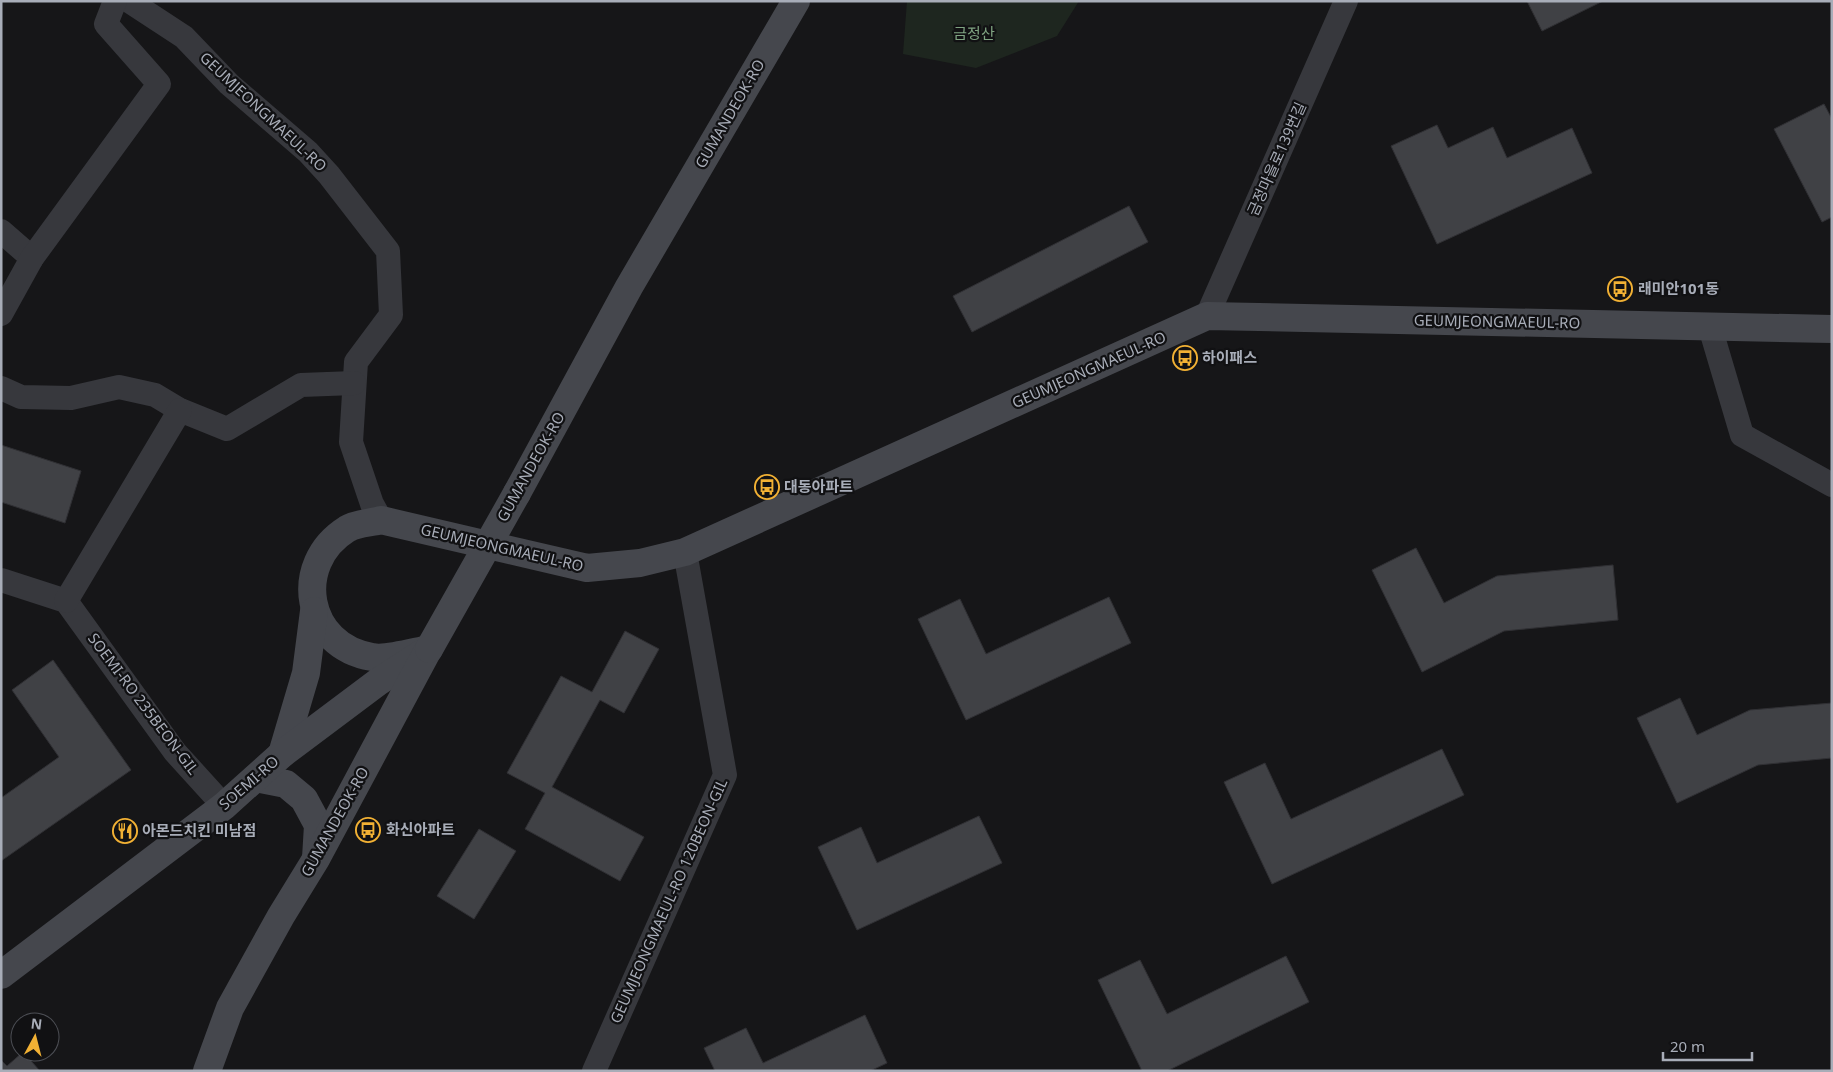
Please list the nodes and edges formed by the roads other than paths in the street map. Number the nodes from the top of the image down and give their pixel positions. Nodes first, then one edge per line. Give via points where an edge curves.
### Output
1 (115, 1) edge
2 (129, 1) edge
3 (796, 1) edge
4 (1346, 1) edge
5 (1, 231) edge
6 (32, 258) junction
7 (1, 314) edge
8 (1208, 316) junction
9 (1710, 327) junction
10 (1832, 329) edge
11 (354, 383) junction
12 (1, 388) edge
13 (180, 410) junction
14 (1832, 485) edge
15 (381, 520) junction
16 (685, 552) junction
17 (1, 580) edge
18 (66, 601) junction
19 (314, 610) junction
20 (428, 650) junction
21 (282, 754) junction
22 (256, 778) junction
23 (224, 806) junction
24 (316, 859) junction
25 (1, 976) edge
26 (207, 1071) edge
27 (594, 1071) edge

1 - 6 street via 106,24 159,84
2 - 11 street, GEUMJEONGMAEUL-RO via 184,37 229,84 308,152 329,174 388,251 391,315 356,362
3 - 20 main road, GUMANDEOK-RO, bridge via 629,287 518,493
4 - 8 street, 금정마을로139번길
5 - 6 street
6 - 7 street
8 - 9 main road, GEUMJEONGMAEUL-RO
8 - 16 main road, GEUMJEONGMAEUL-RO
9 - 10 main road, GEUMJEONGMAEUL-RO
9 - 14 street via 1742,435
11 - 13 street via 302,385 227,429
11 - 15 street, GEUMJEONGMAEUL-RO via 351,442 372,504
12 - 13 street via 21,397 71,398 119,387 155,395
13 - 18 street
15 - 16 main road, GEUMJEONGMAEUL-RO via 587,568 640,563
15 - 19 main road, GEUMJEONGMAEUL-RO via 348,528 324,550 312,581
16 - 27 street, GEUMJEONGMAEUL-RO 120BEON-GIL via 725,775
17 - 18 street
18 - 23 street, SOEMI-RO 235BEON-GIL via 175,752
19 - 20 main road, GEUMJEONGMAEUL-RO via 327,632 351,651 373,658
19 - 21 main road via 306,673
20 - 21 main road, SOEMI-RO via 378,682
20 - 24 main road, GUMANDEOK-RO
21 - 22 main road, SOEMI-RO
22 - 23 main road, SOEMI-RO
22 - 24 main road via 286,784 304,799 318,825
23 - 25 main road, SOEMI-RO
24 - 26 main road, GUMANDEOK-RO via 230,1008

